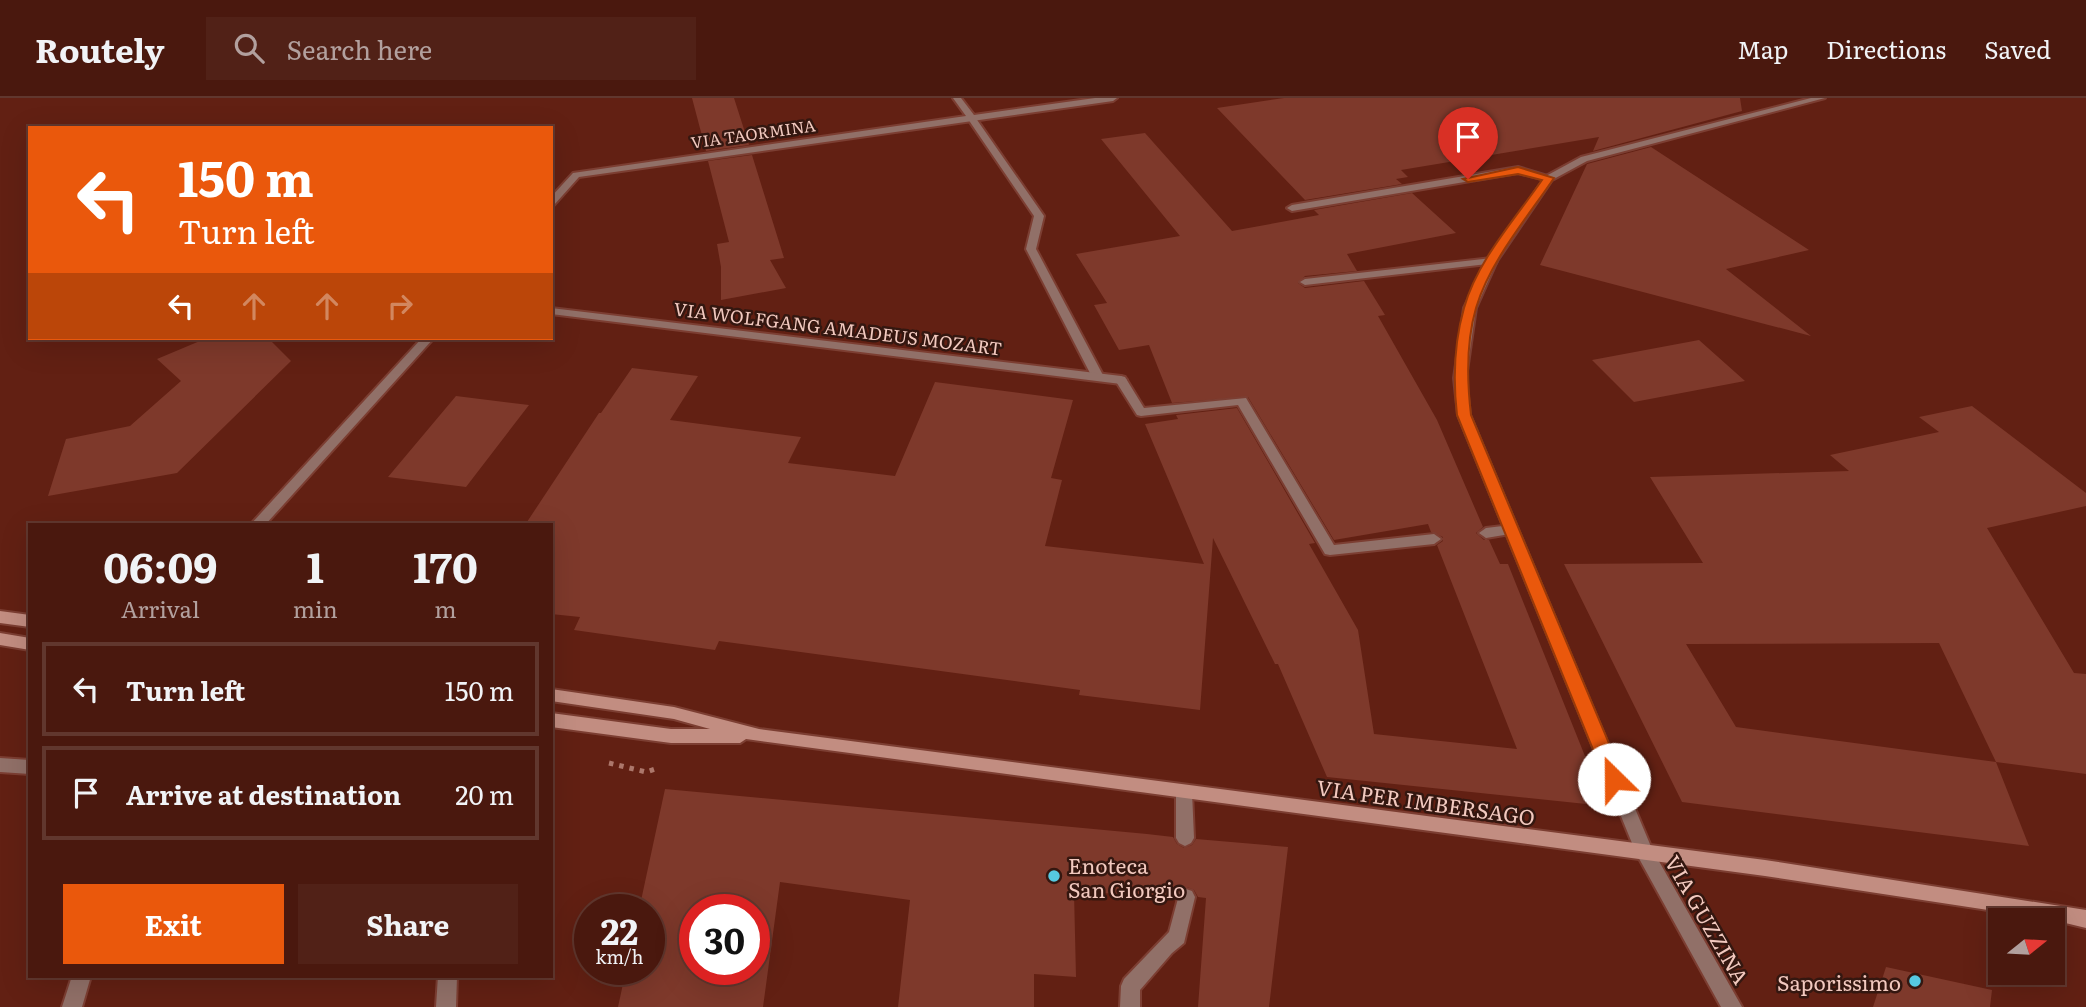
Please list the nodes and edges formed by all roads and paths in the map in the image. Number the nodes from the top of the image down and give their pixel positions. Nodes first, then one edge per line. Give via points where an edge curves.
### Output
1 (957, 98) edge
2 (1113, 98) edge
3 (1821, 98) edge
4 (972, 119) junction
5 (1549, 178) junction
6 (553, 200) edge
7 (1292, 208) dead end
8 (1492, 261) junction
9 (1305, 282) dead end
10 (553, 311) edge
11 (426, 340) edge
12 (1098, 377) junction
13 (259, 523) edge
14 (1511, 530) junction
15 (1486, 533) dead end
16 (1434, 539) dead end
17 (0, 617) edge
18 (28, 621) edge
19 (0, 639) edge
20 (28, 644) edge
21 (553, 695) edge
22 (553, 720) edge
23 (759, 736) junction
24 (0, 765) edge
25 (28, 767) edge
26 (1184, 792) junction
27 (1185, 838) dead end
28 (1645, 853) junction
29 (1186, 897) dead end
30 (2086, 919) edge
31 (81, 978) edge
32 (449, 978) edge
33 (72, 1007) edge
34 (446, 1007) edge
35 (1130, 1007) edge
36 (1732, 1007) edge

1 - 4 street
2 - 4 street, VIA TAORMINA
3 - 5 street via 1584,159
4 - 6 street, VIA TAORMINA via 576,175
4 - 12 street via 1039,216 1031,249
5 - 7 street via 1518,170
5 - 8 street, VIA GUZZINA
8 - 9 street
8 - 14 street, VIA GUZZINA via 1470,308 1460,378 1464,415
10 - 12 street, VIA WOLFGANG AMADEUS MOZART
11 - 13 street
12 - 16 street, VIA WOLFGANG AMADEUS MOZART via 1121,380 1141,412 1242,401 1330,550
14 - 15 street
14 - 28 street, VIA GUZZINA
17 - 18 main road
19 - 20 main road
21 - 23 main road, VIA PER IMBERSAGO via 674,713
22 - 23 main road, VIA PER IMBERSAGO via 671,736
23 - 26 main road, VIA PER IMBERSAGO
24 - 25 street
26 - 27 street
26 - 28 main road, VIA PER IMBERSAGO
28 - 30 main road, VIA PER IMBERSAGO
28 - 36 street, VIA GUZZINA
29 - 35 street via 1177,937 1131,986
31 - 33 street
32 - 34 street

